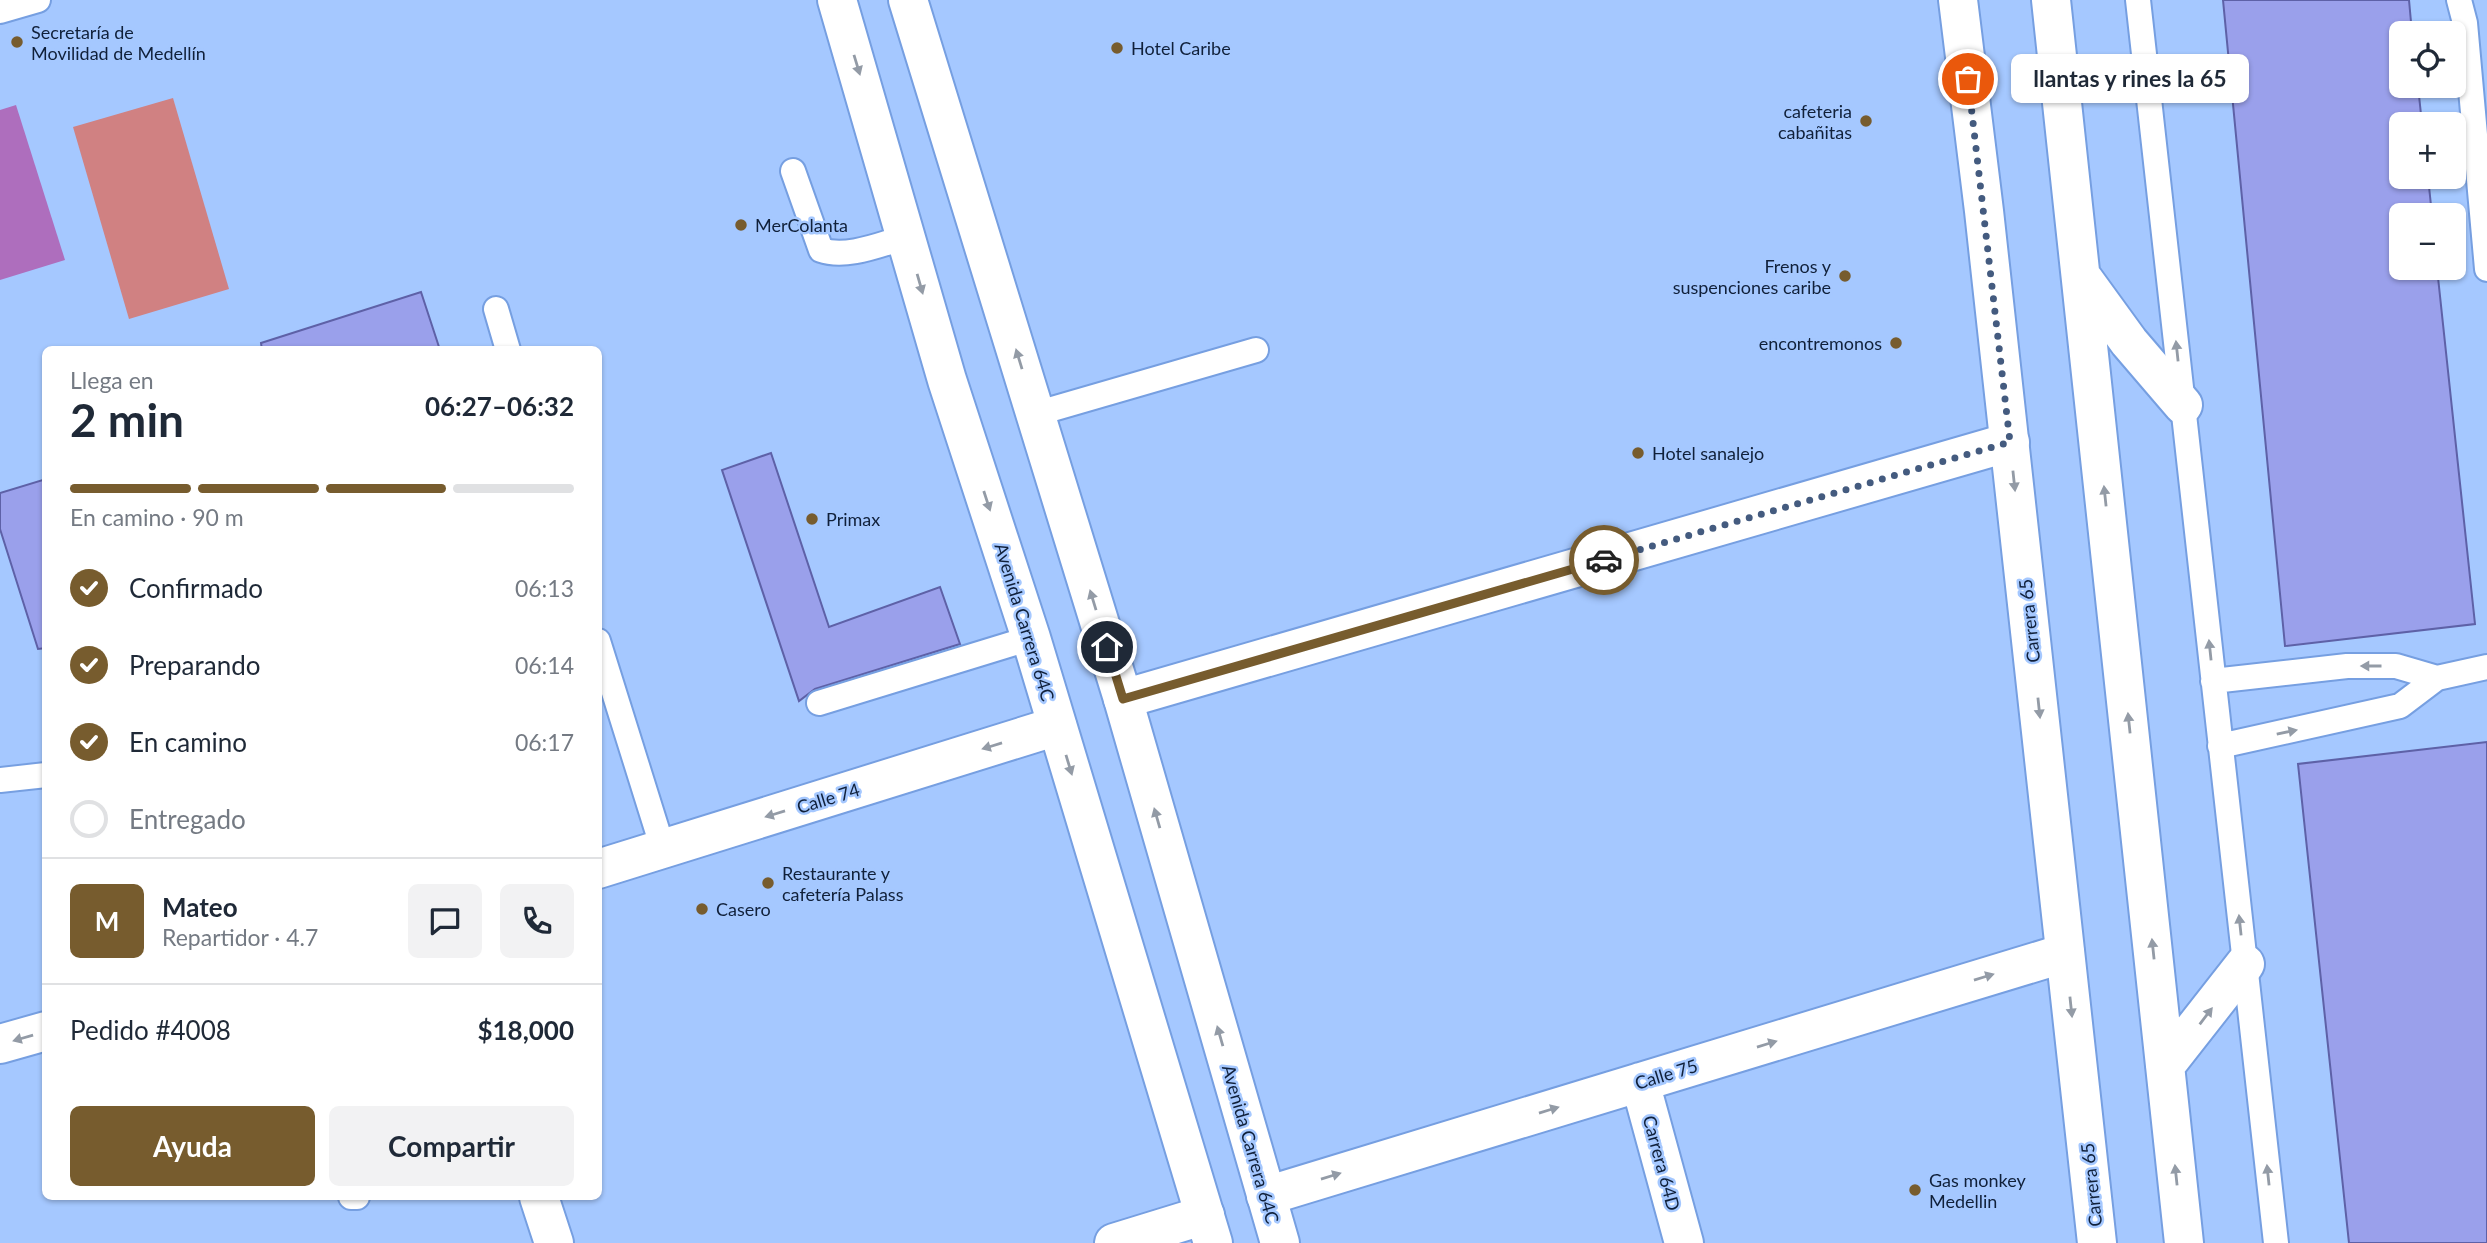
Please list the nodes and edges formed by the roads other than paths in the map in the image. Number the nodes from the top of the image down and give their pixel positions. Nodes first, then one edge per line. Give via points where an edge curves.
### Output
1 (38, 0) edge
2 (837, 0) edge
3 (1958, 0) edge
4 (2051, 0) edge
5 (2138, 0) edge
6 (2459, 0) edge
7 (916, 2) edge
8 (0, 11) edge
9 (793, 171) dead end
10 (906, 237) junction
11 (2487, 270) edge
12 (2083, 278) junction
13 (496, 309) dead end
14 (507, 346) edge
15 (1256, 350) dead end
16 (2183, 405) junction
17 (1035, 414) junction
18 (2010, 442) junction
19 (1031, 638) junction
20 (602, 654) edge
21 (2487, 667) edge
22 (2437, 678) junction
23 (2213, 681) junction
24 (1123, 699) junction
25 (819, 703) dead end
26 (1057, 726) junction
27 (2220, 746) junction
28 (42, 775) edge
29 (0, 780) edge
30 (663, 849) junction
31 (602, 868) edge
32 (2065, 953) junction
33 (2245, 964) junction
34 (42, 1032) edge
35 (0, 1044) edge
36 (2165, 1066) junction
37 (1640, 1082) junction
38 (1266, 1196) junction
39 (540, 1200) edge
40 (1209, 1229) edge
41 (554, 1243) edge
42 (1114, 1243) edge
43 (1280, 1243) edge
44 (1684, 1243) edge
45 (2097, 1243) edge
46 (2183, 1243) edge
47 (2276, 1243) edge

1 - 8 lane
2 -> 10 main road, Avenida Carrera 64C
3 - 18 main road, Carrera 65
4 - 12 main road
16 -> 5 lane
6 - 11 lane via 2465,23
17 -> 7 main road, Avenida Carrera 64C
9 - 10 lane via 821,250 851,251
10 -> 19 main road, Avenida Carrera 64C
12 - 16 main road
36 -> 12 main road
13 - 14 lane
15 - 17 lane
23 -> 16 lane
24 -> 17 main road, Avenida Carrera 64C
18 - 24 main road
18 -> 32 main road, Carrera 65
19 - 25 lane
19 - 26 main road, Avenida Carrera 64C
20 - 30 lane
21 - 22 lane
22 -> 23 lane via 2396,666 2347,666
27 -> 22 lane via 2400,706
23 - 27 lane
38 -> 24 main road, Avenida Carrera 64C
26 -> 30 main road, Calle 74
26 -> 40 main road, Avenida Carrera 64C
33 -> 27 lane
28 - 29 lane
30 - 31 main road, Calle 74
37 -> 32 main road, Calle 75
32 -> 45 main road, Carrera 65
36 -> 33 main road
47 -> 33 lane
34 -> 35 main road
46 -> 36 main road
38 -> 37 main road, Calle 75
37 - 44 main road, Carrera 64D
38 - 43 main road, Avenida Carrera 64C
39 - 41 main road
40 - 42 main road

